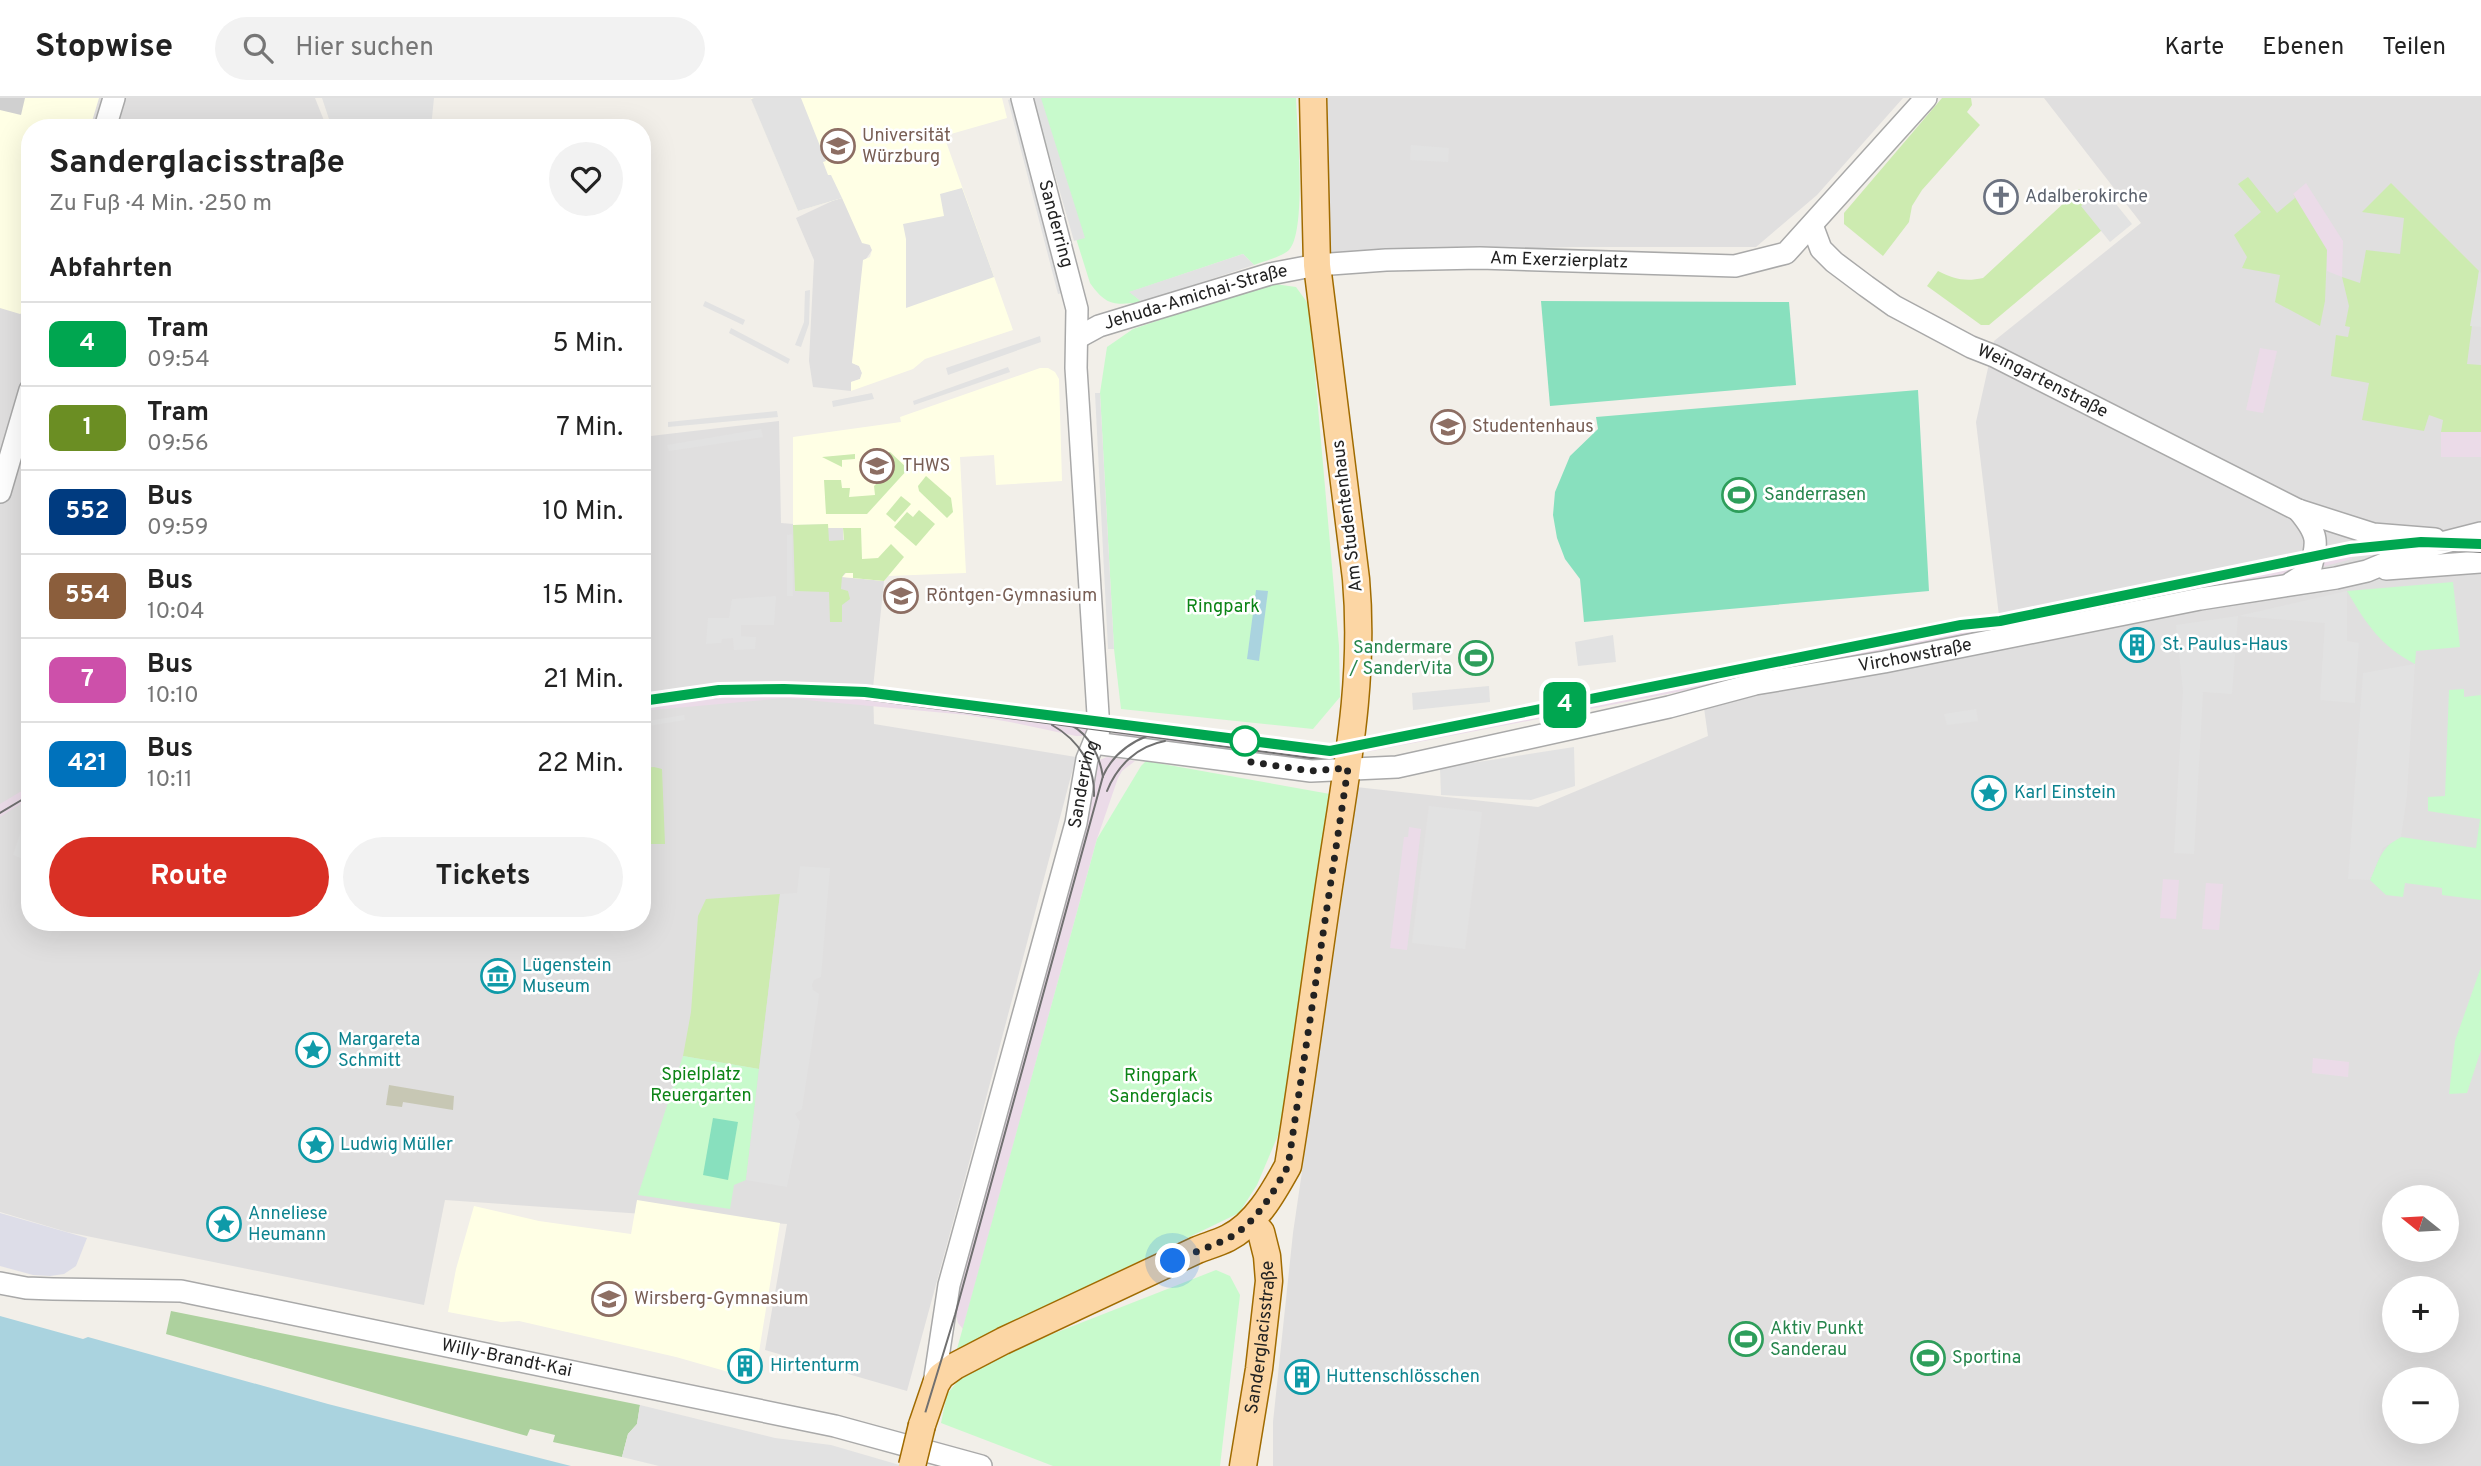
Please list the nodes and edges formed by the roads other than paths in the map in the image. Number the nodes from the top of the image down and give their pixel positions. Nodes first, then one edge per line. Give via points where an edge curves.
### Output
1 (114, 98) edge
2 (1022, 98) edge
3 (1312, 98) edge
4 (1926, 98) edge
5 (108, 119) edge
6 (1812, 225) junction
7 (1317, 265) junction
8 (1077, 338) junction
9 (21, 421) edge
10 (0, 492) edge
11 (2298, 510) junction
12 (2471, 536) edge
13 (2481, 562) edge
14 (2367, 571) junction
15 (2289, 584) junction
16 (1094, 743) junction
17 (1348, 768) junction
18 (1251, 1221) junction
19 (0, 1283) edge
20 (940, 1336) junction
21 (955, 1366) junction
22 (933, 1390) junction
23 (912, 1466) edge
24 (981, 1466) edge
25 (1243, 1466) edge

1 - 5 street
2 - 8 street, Sanderring via 1076,305
3 - 7 main road, Am Studentenhaus
4 - 6 street
6 - 7 street, Am Exerzierplatz via 1786,253 1735,266 1479,258
6 - 11 street, Weingartenstraße via 1821,249 1834,262 1914,317
7 - 8 street, Jehuda-Amichai-Straße via 1270,274 1099,326
7 - 17 main road, Am Studentenhaus via 1360,623
8 - 16 street, Sanderring via 1099,710
9 - 10 street
11 - 12 street, Weingartenstraße via 2373,534
11 - 15 street via 2316,534 2317,543 2310,571
12 - 14 street, Virchowstraße via 2422,548
13 - 14 street
14 - 15 street, Virchowstraße
15 - 17 street, Virchowstraße via 1755,684 1397,767
16 - 17 street, Virchowstraße via 1311,771
16 - 20 street, Sanderring via 949,1286
17 - 18 main road via 1288,1166
18 - 21 main road via 1230,1237
18 - 25 main road, Sanderglacisstraße via 1261,1232 1269,1281
19 - 24 street, Willy-Brandt-Kai via 26,1288 181,1291 808,1420
20 - 21 street
20 - 22 street, Sanderring
21 - 22 main road via 941,1376
22 - 23 main road, bridge

